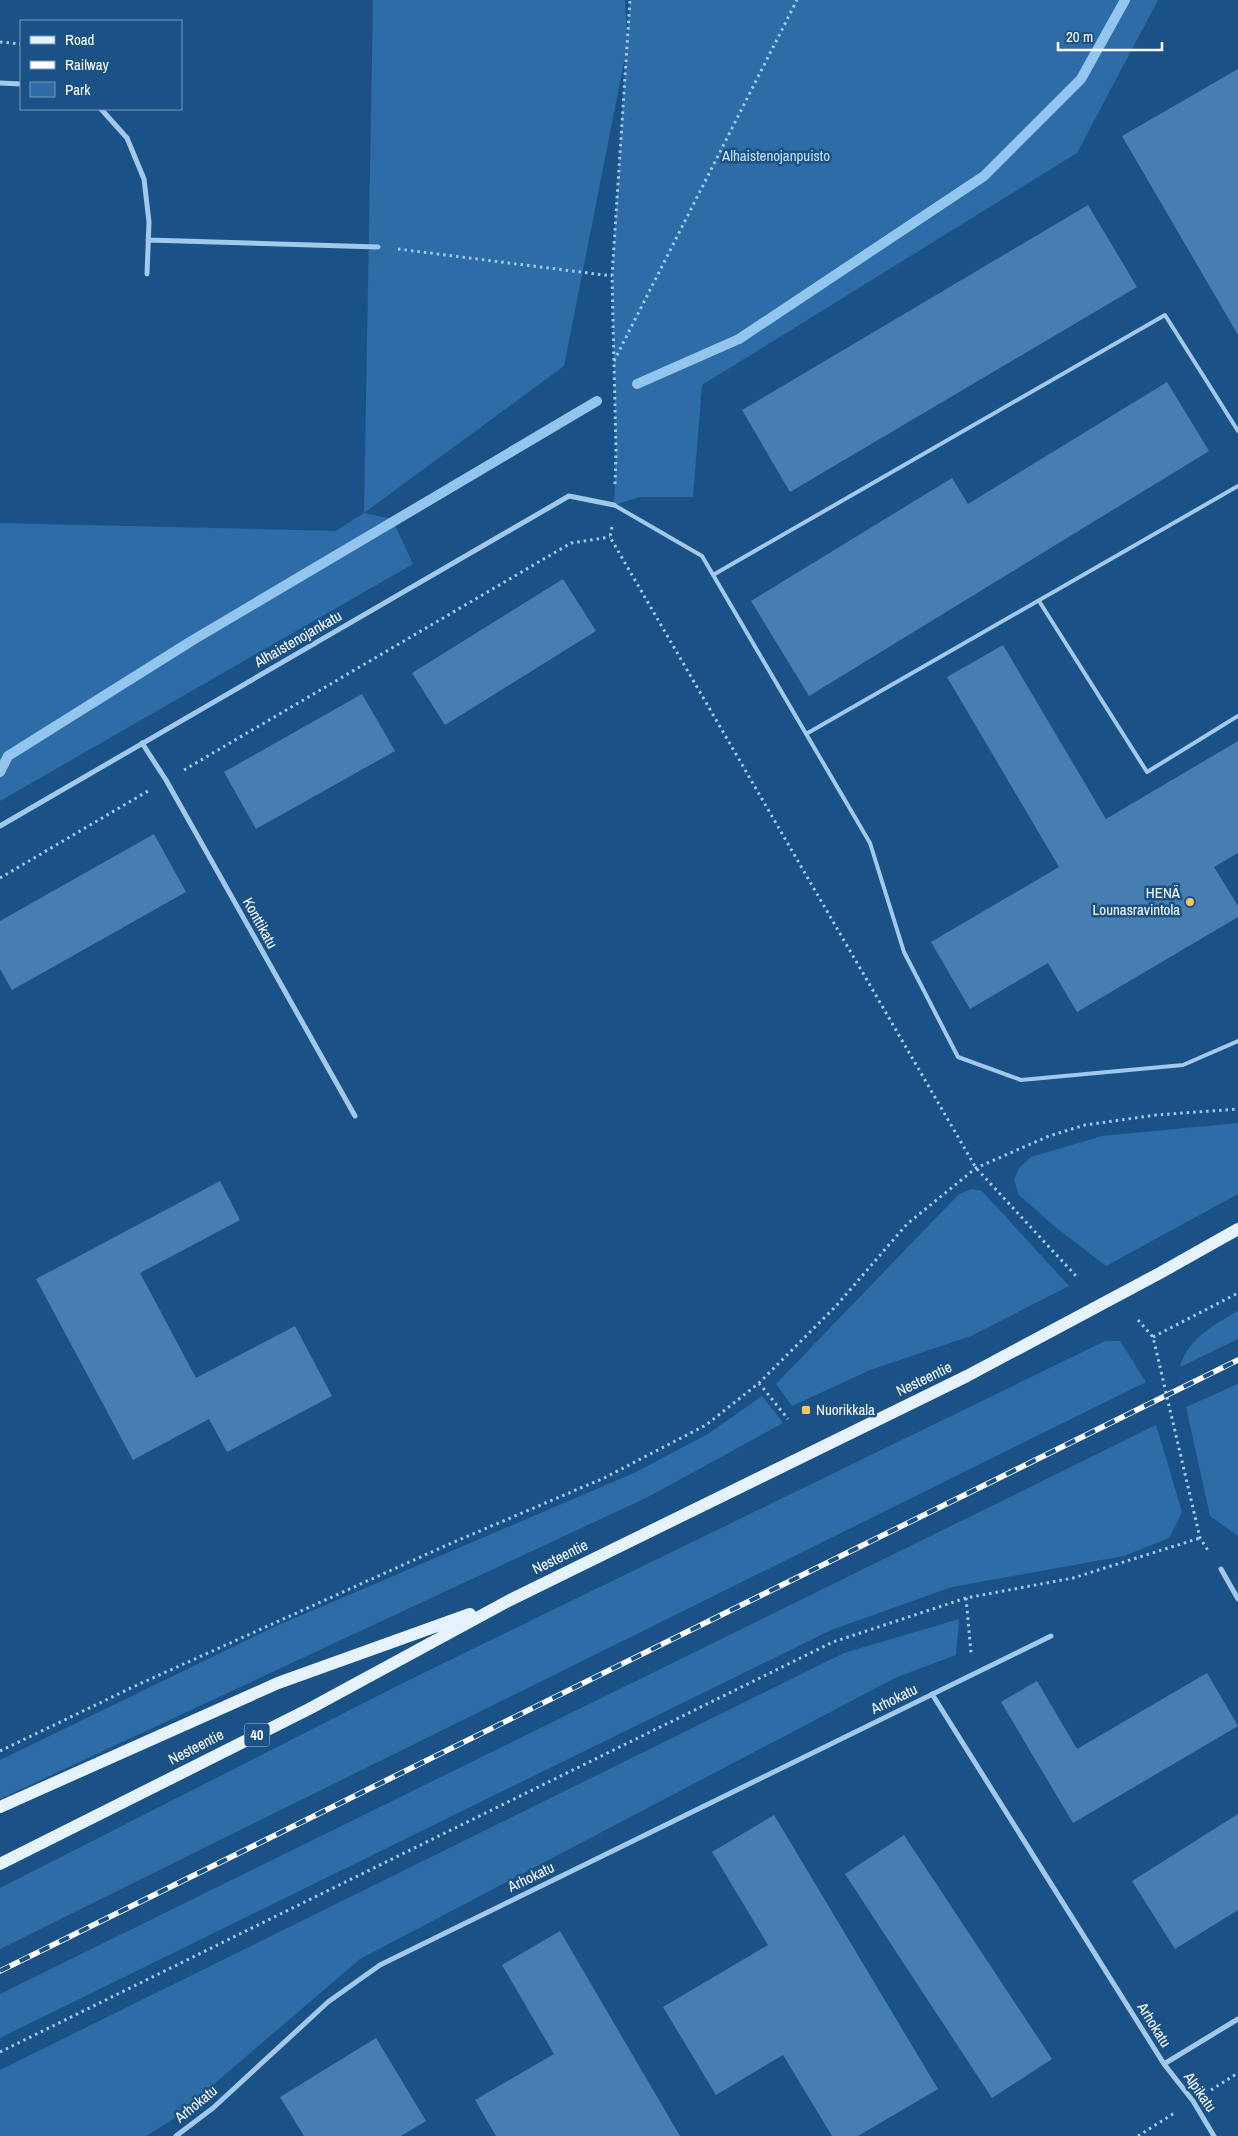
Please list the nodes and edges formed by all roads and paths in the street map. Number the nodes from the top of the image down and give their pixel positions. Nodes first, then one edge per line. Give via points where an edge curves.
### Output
1 (630, 0) edge
2 (797, 0) edge
3 (0, 42) edge
4 (20, 44) edge
5 (0, 83) edge
6 (20, 84) edge
7 (101, 110) edge
8 (148, 240) junction
9 (378, 247) joint
10 (147, 274) dead end
11 (612, 276) junction
12 (614, 362) junction
13 (1238, 431) edge
14 (1238, 486) edge
15 (614, 505) junction
16 (610, 537) junction
17 (712, 575) junction
18 (1039, 601) junction
19 (1238, 716) edge
20 (806, 734) junction
21 (142, 743) junction
22 (166, 780) junction
23 (0, 826) edge
24 (0, 878) edge
25 (1238, 1041) edge
26 (1238, 1109) edge
27 (354, 1116) dead end
28 (976, 1168) junction
29 (1238, 1229) edge
30 (1076, 1276) dead end
31 (1238, 1293) edge
32 (1138, 1320) dead end
33 (1153, 1337) junction
34 (759, 1383) junction
35 (788, 1419) dead end
36 (1221, 1569) dead end
37 (966, 1598) junction
38 (510, 1600) junction
39 (1238, 1600) edge
40 (1051, 1636) dead end
41 (973, 1674) junction
42 (932, 1694) junction
43 (0, 1750) edge
44 (0, 1807) edge
45 (0, 1864) edge
46 (1238, 2019) edge
47 (0, 2052) edge
48 (1164, 2064) junction
49 (176, 2136) edge
50 (1214, 2136) edge

1 - 11 path
2 - 12 path
3 - 4 path
5 - 6 street
7 - 8 street via 127,138 144,179
8 - 9 street
8 - 10 street
9 - 11 path
11 - 12 path
12 - 15 path
13 - 17 lane via 1165,315
14 - 18 lane
15 - 16 path
15 - 17 lane via 702,556
15 - 21 street, Alhaistenojankatu via 569,496
16 - 22 path via 571,543
16 - 28 path
17 - 20 lane
18 - 19 lane via 1148,772
18 - 20 lane
20 - 25 lane via 870,843 904,952 958,1057 1022,1080 1183,1065
21 - 22 street, Konttikatu
21 - 23 street, Alhaistenojankatu
22 - 24 path
22 - 27 street, Konttikatu
26 - 28 path via 1156,1115 1085,1125 1048,1136
28 - 30 path
28 - 34 path via 907,1224 836,1306
29 - 38 main road, Nesteentie / 40 via 967,1376
31 - 33 path
32 - 33 path
33 - 37 path via 1200,1538 1073,1578
34 - 35 path
34 - 43 path via 706,1425 604,1478 429,1553
36 - 39 street
37 - 41 path
37 - 47 path via 832,1642
38 - 44 main road, Nesteentie / 40 via 278,1683
38 - 45 main road, Nesteentie / 40 via 309,1709
40 - 41 street, Arhokatu
41 - 42 street, Arhokatu
42 - 48 street, Arhokatu
42 - 49 street, Arhokatu via 380,1965 328,2002 212,2108
46 - 48 street
48 - 50 street, Alpikatu

